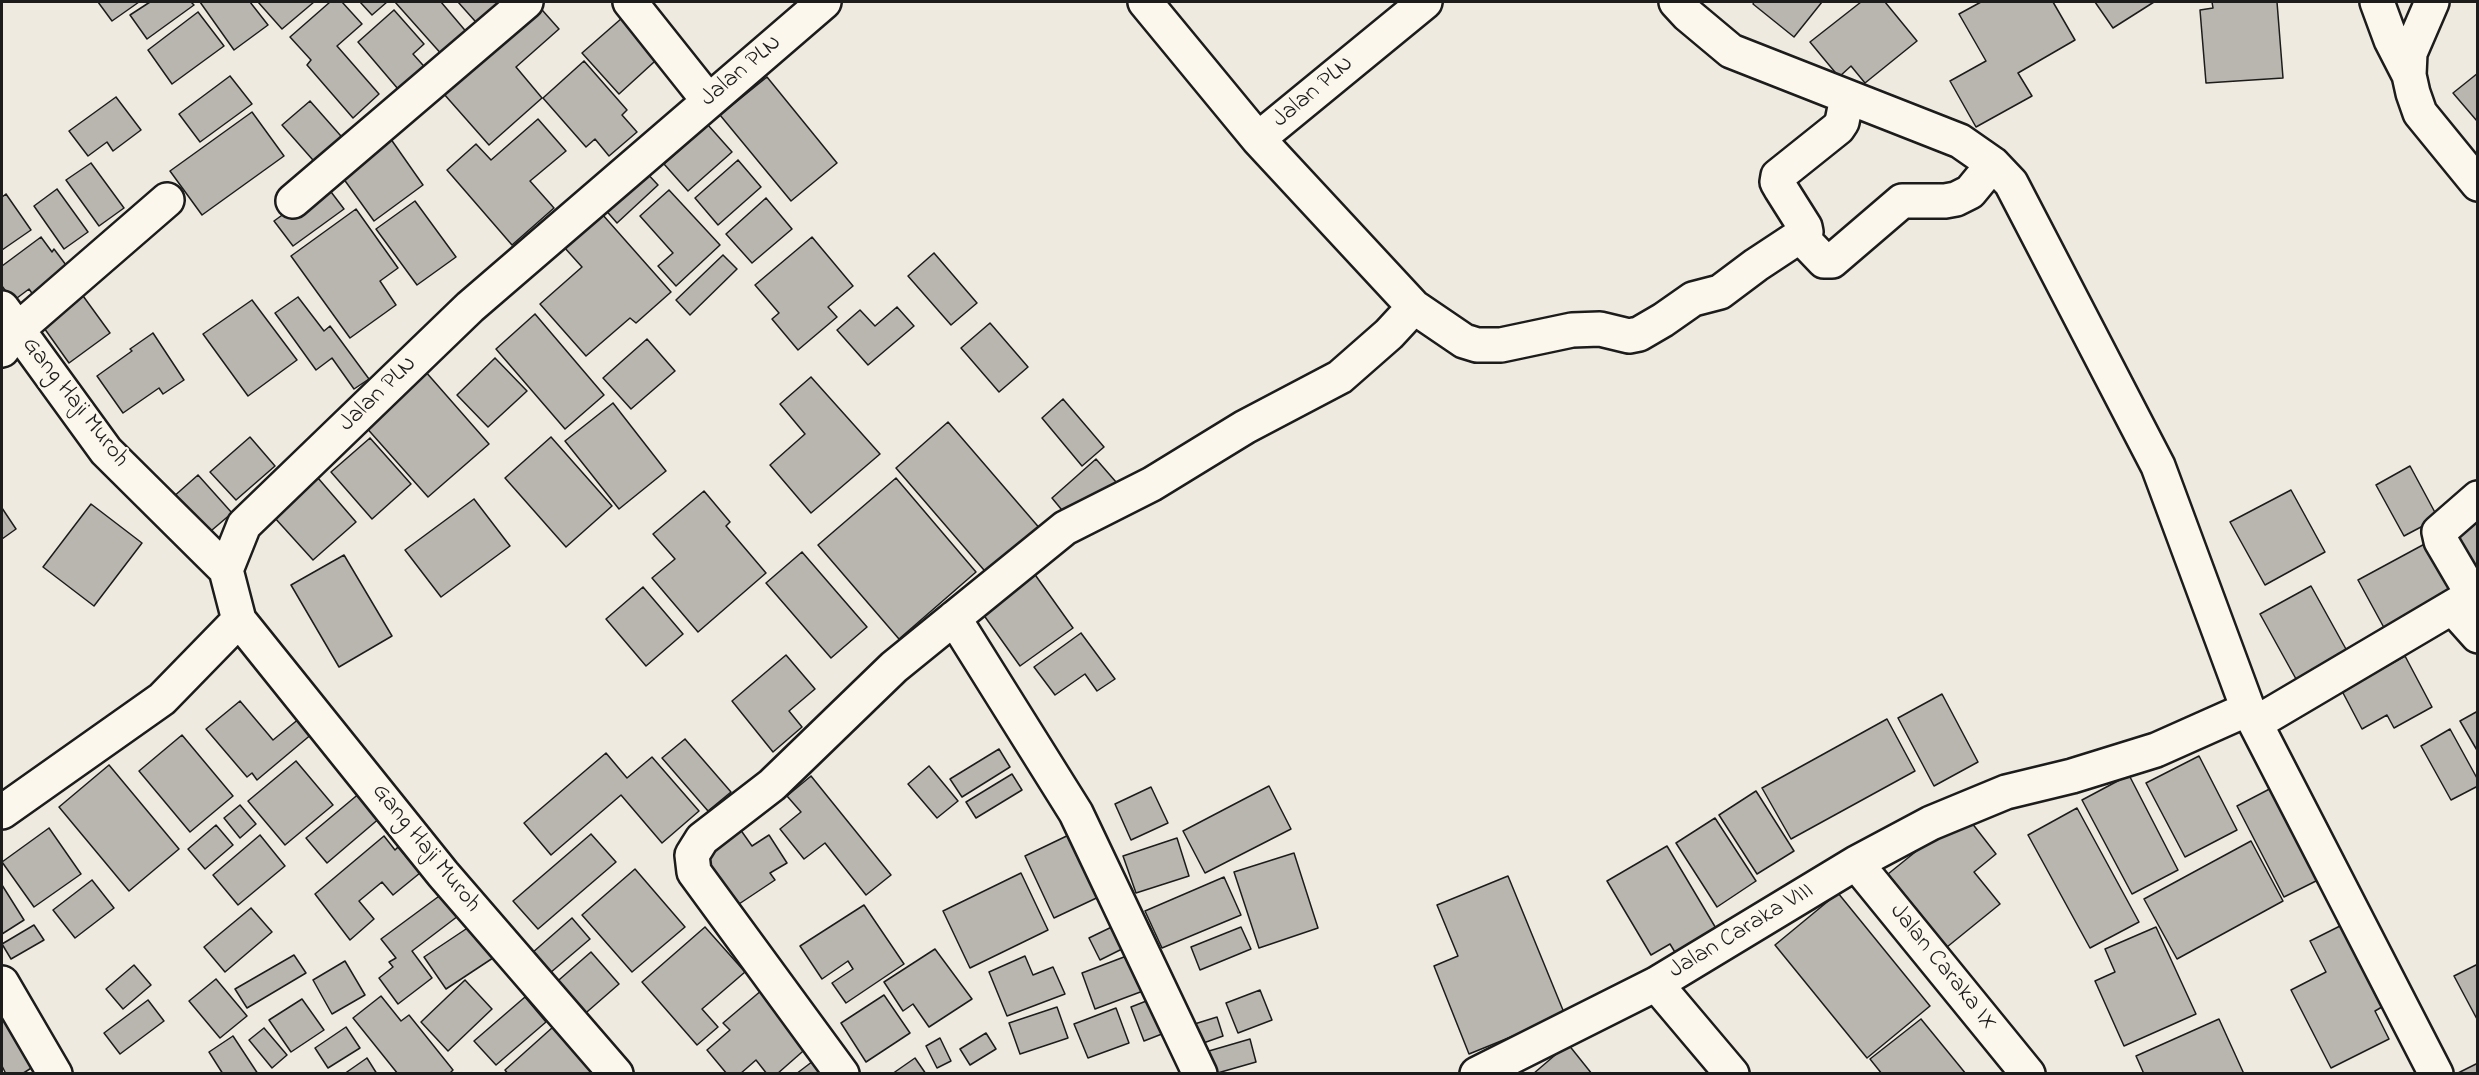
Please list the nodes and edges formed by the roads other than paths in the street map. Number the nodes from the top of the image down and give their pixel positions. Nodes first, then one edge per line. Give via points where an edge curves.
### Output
1 (526, 2) edge
2 (630, 2) edge
3 (824, 2) edge
4 (1145, 2) edge
5 (1425, 2) edge
6 (1676, 2) edge
7 (2377, 2) edge
8 (2432, 2) edge
9 (2409, 75) junction
10 (1847, 97) junction
11 (708, 100) junction
12 (1258, 139) junction
13 (1993, 164) junction
14 (2478, 184) edge
15 (167, 201) dead end
16 (293, 201) dead end
17 (1802, 237) junction
18 (1414, 307) junction
19 (7, 329) edge
20 (2478, 498) edge
21 (226, 570) junction
22 (2453, 608) junction
23 (954, 618) junction
24 (239, 620) junction
25 (2478, 636) edge
26 (2252, 716) junction
27 (2, 812) edge
28 (1856, 863) junction
29 (2, 982) edge
30 (1656, 984) junction
31 (1478, 1073) edge
32 (55, 1074) edge
33 (616, 1074) edge
34 (842, 1074) edge
35 (1200, 1074) edge
36 (1732, 1074) edge
37 (2028, 1074) edge
38 (2436, 1074) edge

1 - 16 street
2 - 11 street
3 - 11 street, Jalan PLN
4 - 12 street, Jalan PLN
5 - 12 street, Jalan PLN
6 - 10 street via 1731,51
7 - 9 street
8 - 9 street via 2410,53
9 - 14 street via 2420,112
10 - 13 street via 1960,141
10 - 17 street via 1838,128 1778,176 1777,182 1805,227
11 - 21 street, Jalan PLN via 470,307 244,525
12 - 18 street
13 - 17 street via 1970,192 1956,199 1902,201 1832,261 1824,261
13 - 26 street via 2011,183 2157,465
15 - 19 street
17 - 18 street via 1720,292 1693,299 1663,321 1629,336 1600,329 1572,330 1501,345 1477,345 1464,342
18 - 23 street via 1340,377 1245,427 1152,484 1065,528
19 - 21 street, Gang Haji Muroh via 106,451
20 - 22 street via 2439,532 2440,541 2468,587 2466,599
21 - 24 street
22 - 25 street
22 - 26 street, Jalan Caraka VIII
23 - 34 street via 867,692 772,785 702,838 692,855 694,872
23 - 35 street via 1076,813
24 - 27 street via 162,699
24 - 33 street, Gang Haji Muroh via 443,874
26 - 28 street, Jalan Caraka VIII via 2072,776 2006,792 1931,824
26 - 38 street
28 - 30 street, Jalan Caraka VIII
28 - 37 street, Jalan Caraka IX
29 - 32 street
30 - 31 street, Jalan Caraka VIII
30 - 36 street

